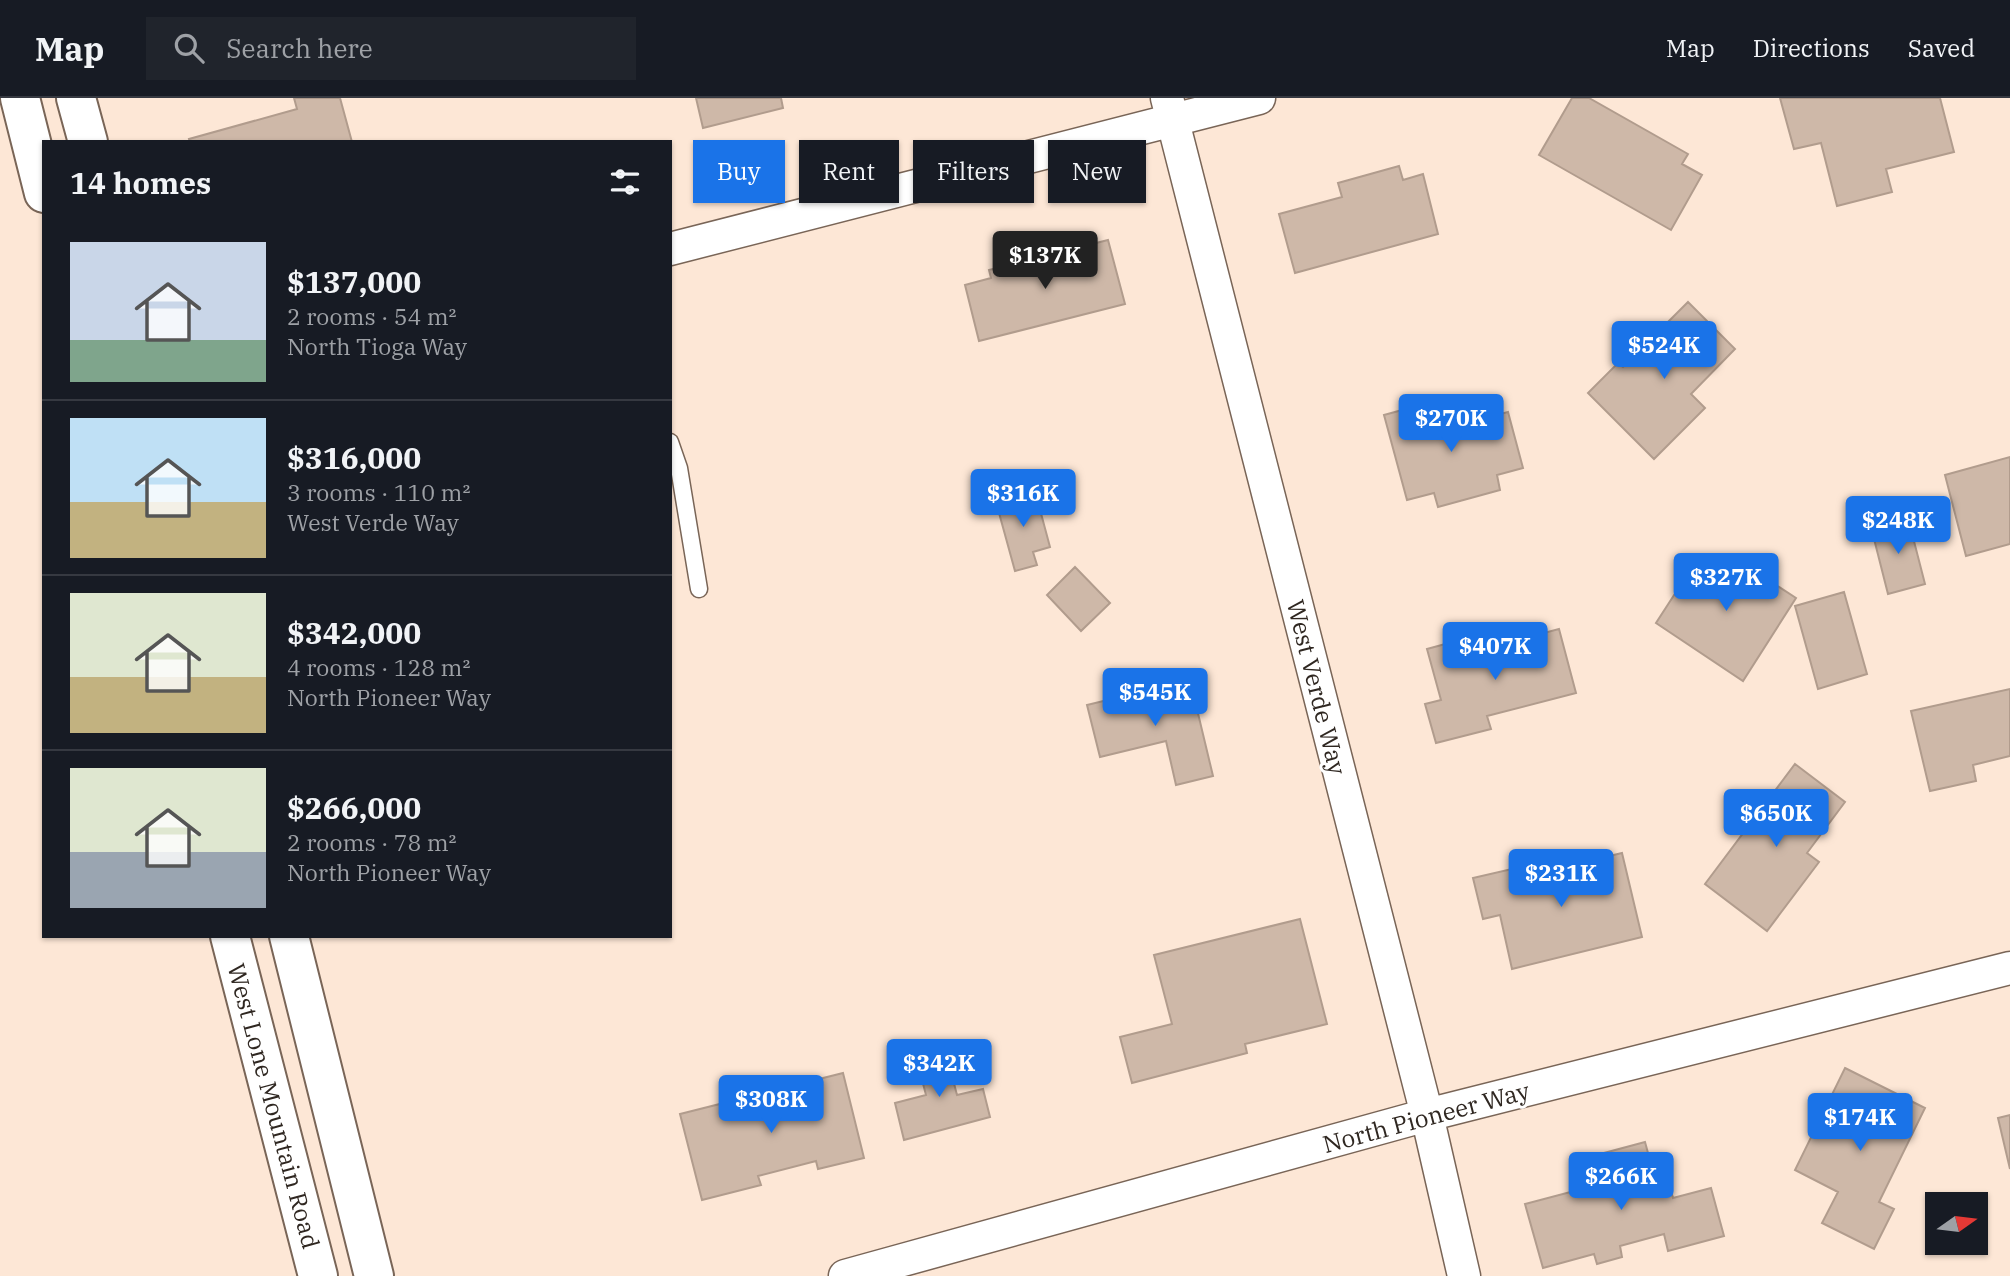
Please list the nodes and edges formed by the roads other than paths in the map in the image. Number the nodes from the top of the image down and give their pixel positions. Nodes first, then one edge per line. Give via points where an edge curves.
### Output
1 (20, 98) edge
2 (76, 98) edge
3 (1259, 98) edge
4 (1170, 110) edge
5 (87, 140) edge
6 (42, 185) edge
7 (672, 248) edge
8 (672, 448) edge
9 (699, 589) dead end
10 (231, 938) edge
11 (290, 938) edge
12 (2010, 968) edge
13 (1427, 1115) junction
14 (318, 1276) edge
15 (374, 1276) edge
16 (845, 1276) edge
17 (1464, 1276) edge

1 - 6 main road
2 - 5 main road
3 - 4 street
4 - 7 street
4 - 13 street, West Verde Way
8 - 9 lane
10 - 14 main road, West Lone Mountain Road
11 - 15 main road
12 - 13 street, North Pioneer Way
13 - 16 street, North Pioneer Way
13 - 17 street, West Verde Way

